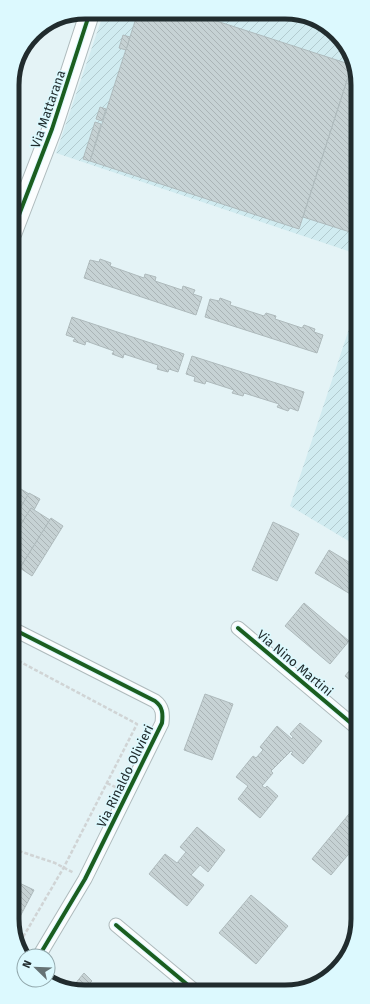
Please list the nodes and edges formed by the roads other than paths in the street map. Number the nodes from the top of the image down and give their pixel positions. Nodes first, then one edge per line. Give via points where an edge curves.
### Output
1 (88, 19) edge
2 (19, 215) edge
3 (238, 628) dead end
4 (19, 632) edge
5 (351, 723) edge
6 (116, 925) dead end
7 (44, 948) edge
8 (189, 985) edge

1 - 2 street, Via Mattarana via 52,129
3 - 5 street, Via Nino Martini
4 - 7 street, Via Rinaldo Olivieri via 155,701 164,713 162,723 85,878
6 - 8 street

